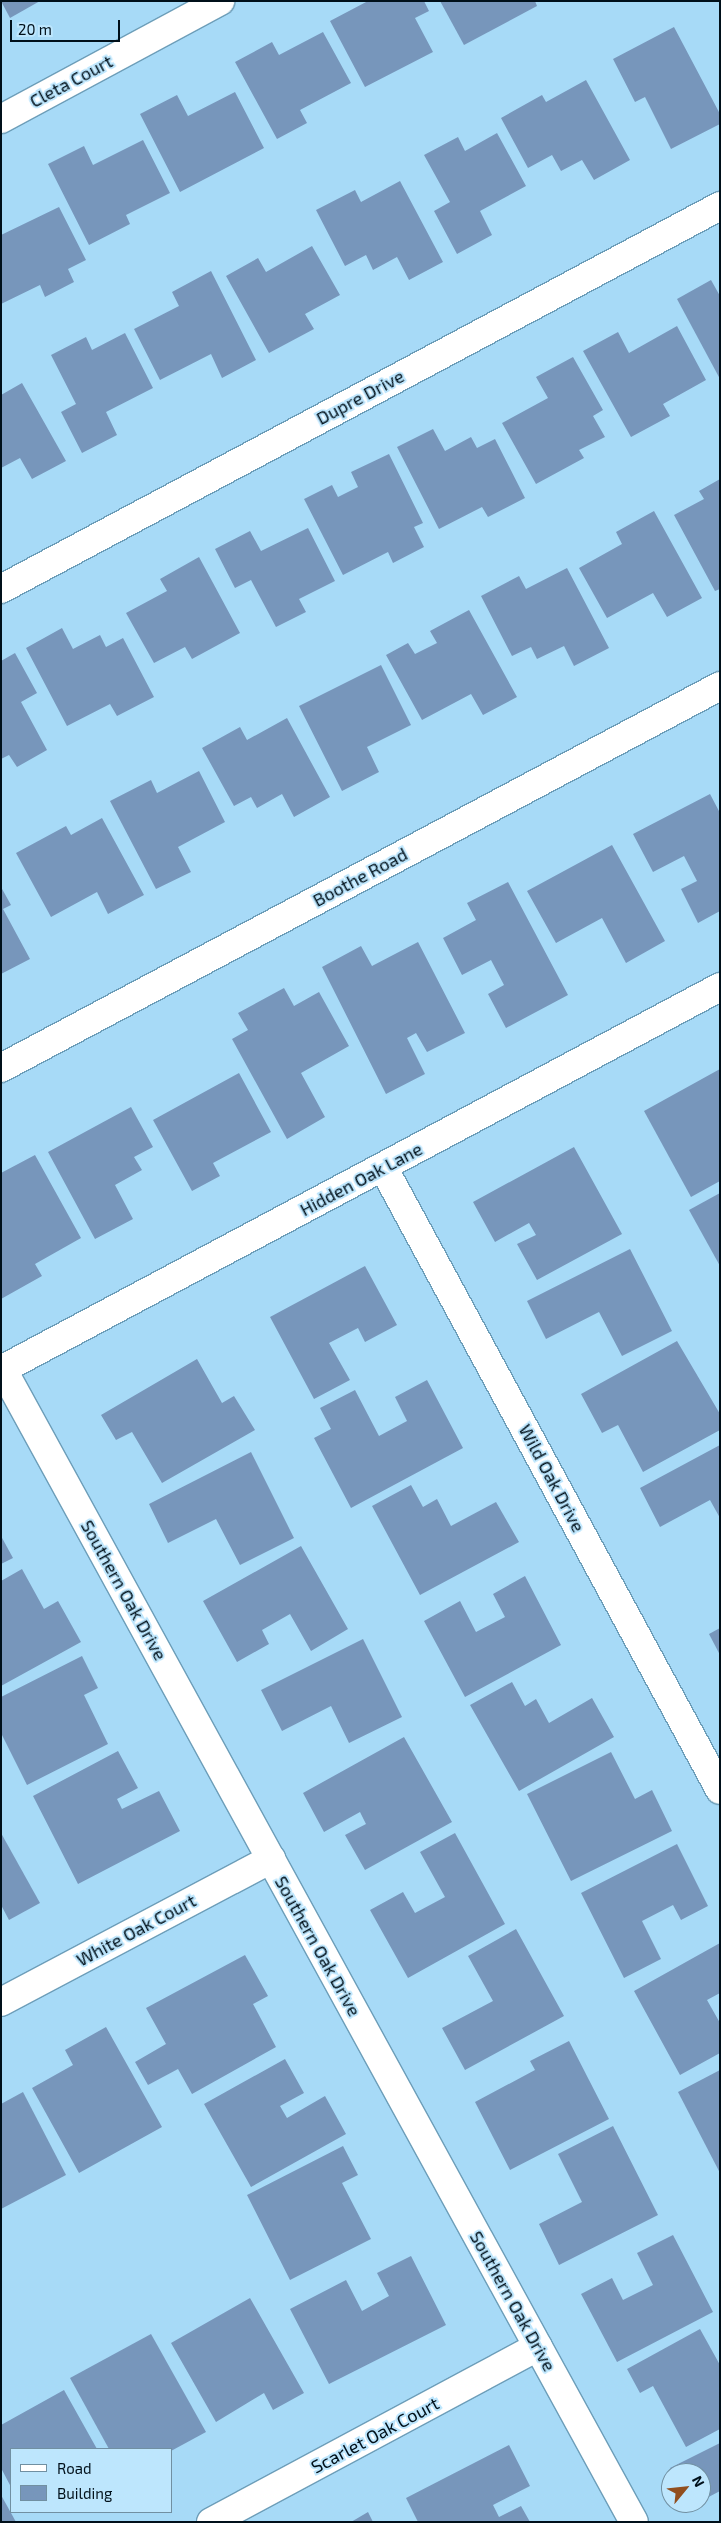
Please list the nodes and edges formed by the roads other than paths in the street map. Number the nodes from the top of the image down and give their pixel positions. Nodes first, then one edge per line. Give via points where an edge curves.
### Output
1 (220, 1) edge
2 (1, 118) edge
3 (720, 206) edge
4 (1, 589) edge
5 (720, 686) edge
6 (720, 987) edge
7 (1, 1068) edge
8 (384, 1167) junction
9 (2, 1370) edge
10 (720, 1790) edge
11 (271, 1859) junction
12 (1, 2002) edge
13 (538, 2347) junction
14 (212, 2522) edge
15 (634, 2522) edge

1 - 2 street, Cleta Court
3 - 4 street, Dupre Drive
5 - 7 street, Boothe Road
6 - 8 street, Hidden Oak Lane
8 - 9 street, Hidden Oak Lane
8 - 10 street, Wild Oak Drive
9 - 11 street, Southern Oak Drive
11 - 12 street, White Oak Court
11 - 13 street, Southern Oak Drive
13 - 14 street, Scarlet Oak Court
13 - 15 street, Southern Oak Drive

